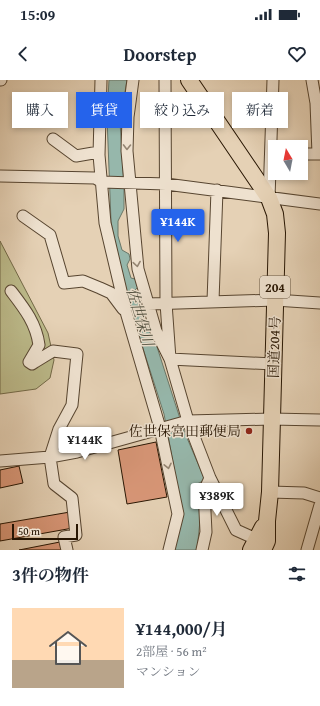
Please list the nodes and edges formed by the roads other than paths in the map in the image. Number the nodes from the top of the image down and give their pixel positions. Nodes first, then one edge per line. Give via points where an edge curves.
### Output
1 (101, 80) edge
2 (133, 80) edge
3 (165, 80) edge
4 (189, 80) edge
5 (273, 80) edge
6 (312, 80) edge
7 (53, 139) dead end
8 (272, 140) edge
9 (99, 152) junction
10 (308, 154) edge
11 (319, 154) edge
12 (0, 176) edge
13 (270, 180) edge
14 (102, 182) junction
15 (130, 184) junction
16 (166, 184) junction
17 (217, 190) junction
18 (269, 198) junction
19 (320, 204) edge
20 (22, 216) dead end
21 (11, 290) dead end
22 (275, 300) junction
23 (213, 301) junction
24 (166, 303) junction
25 (320, 303) edge
26 (148, 304) junction
27 (126, 312) junction
28 (170, 359) junction
29 (273, 364) junction
30 (271, 419) junction
31 (320, 420) edge
32 (184, 422) junction
33 (163, 427) junction
34 (50, 457) junction
35 (0, 461) edge
36 (210, 478) junction
37 (270, 492) junction
38 (320, 498) edge
39 (320, 505) edge
40 (257, 546) edge
41 (66, 550) edge
42 (169, 550) edge
43 (202, 550) edge
44 (307, 550) edge

1 - 9 street
2 -> 15 street via 127,144
3 - 16 street
4 - 18 highway, 国道204号 / 204
5 - 8 street
6 - 11 street
7 - 9 street via 76,156
9 - 14 street
10 - 11 street
12 - 14 street via 95,178
13 - 18 street
14 - 15 street
14 - 27 street via 105,223
15 - 16 street
15 -> 26 street via 138,269
16 - 17 street
16 - 24 street
17 - 18 street
17 - 23 street
18 - 19 street
18 - 22 highway, 国道204号 / 204 via 278,233
20 - 27 street via 50,235 64,283 83,281 111,293
21 - 34 street via 35,326 39,345 29,362 32,364 53,351 77,354 72,405 59,429
22 - 23 street
22 - 25 street
22 - 29 highway, 国道204号 / 204
23 - 24 street
24 - 26 street
24 - 28 street
26 - 28 street via 156,331
27 - 33 street
28 - 29 street
28 - 32 street
29 - 30 highway, 国道204号 / 204
30 - 31 street
30 - 32 street
30 - 37 highway, 国道204号 / 204
32 - 33 street
32 - 36 street
33 - 34 street via 78,452
33 -> 42 street via 178,514
34 - 35 street
34 - 41 street via 54,484 72,498 76,535 64,537
36 - 40 street via 236,530
36 - 43 street via 204,491 206,532
37 - 38 street via 304,493
37 - 40 highway, 国道204号 / 204 via 266,541
39 - 44 street

